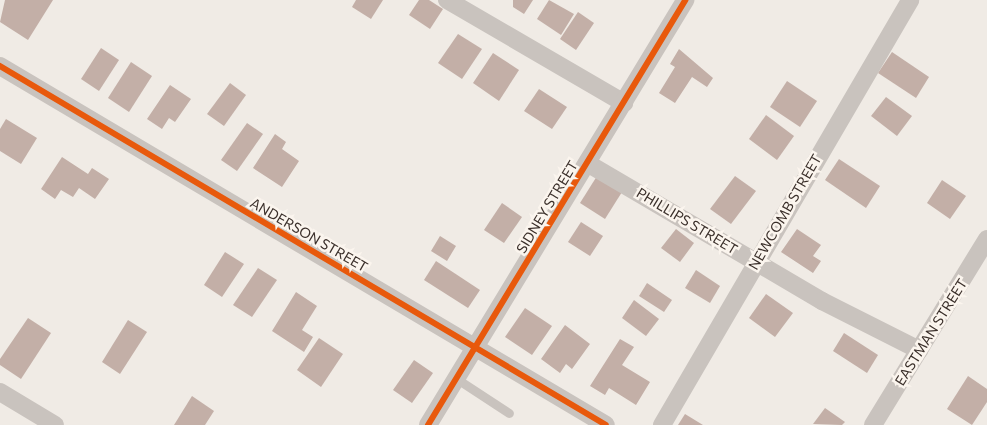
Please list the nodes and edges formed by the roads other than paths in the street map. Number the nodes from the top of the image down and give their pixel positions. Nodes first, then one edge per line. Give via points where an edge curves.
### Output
1 (447, 0) edge
2 (686, 0) edge
3 (910, 0) edge
4 (0, 66) edge
5 (624, 102) junction
6 (588, 163) junction
7 (987, 239) edge
8 (755, 262) junction
9 (477, 347) junction
10 (919, 350) junction
11 (457, 379) junction
12 (0, 392) edge
13 (509, 413) dead end
14 (56, 425) edge
15 (428, 425) edge
16 (606, 425) edge
17 (662, 425) edge
18 (873, 425) edge

1 - 5 street
2 - 5 street, SIDNEY STREET
3 - 8 street, NEWCOMB STREET
4 - 9 street, ANDERSON STREET
5 - 6 street, SIDNEY STREET
6 - 8 street, PHILLIPS STREET
6 - 9 street, SIDNEY STREET
7 - 10 street, EASTMAN STREET
8 - 10 street, PHILLIPS STREET
8 - 17 street, NEWCOMB STREET
9 - 11 street, SIDNEY STREET
9 - 16 street, ANDERSON STREET
10 - 18 street, EASTMAN STREET
11 - 13 lane
11 - 15 street, SIDNEY STREET
12 - 14 street

